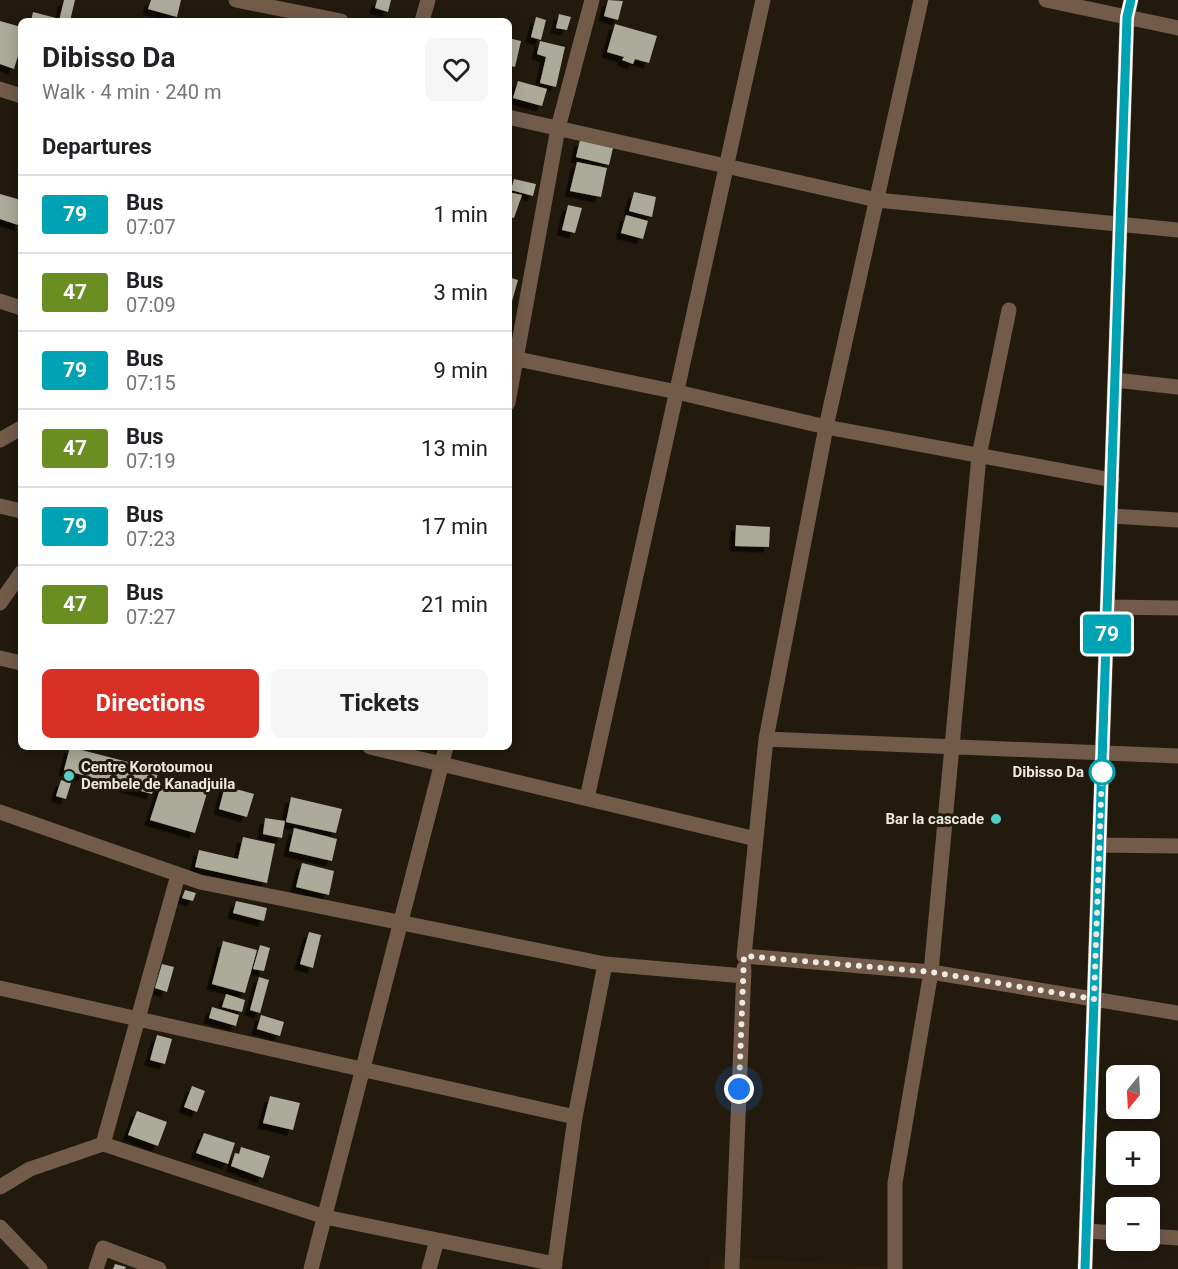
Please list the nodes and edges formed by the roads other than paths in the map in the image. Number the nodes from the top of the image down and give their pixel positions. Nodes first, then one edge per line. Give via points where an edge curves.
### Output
1 (236, 0) edge
2 (428, 0) edge
3 (592, 0) edge
4 (763, 0) edge
5 (921, 0) edge
6 (1046, 0) edge
7 (1131, 0) edge
8 (1127, 17) junction
9 (326, 18) edge
10 (423, 18) edge
11 (1178, 28) edge
12 (0, 89) edge
13 (18, 95) edge
14 (512, 118) edge
15 (558, 129) junction
16 (726, 166) junction
17 (877, 200) junction
18 (1120, 224) junction
19 (1178, 230) edge
20 (0, 300) edge
21 (18, 307) edge
22 (1009, 310) dead end
23 (513, 358) edge
24 (1115, 380) junction
25 (1178, 387) edge
26 (677, 392) junction
27 (826, 427) junction
28 (18, 430) edge
29 (0, 440) edge
30 (979, 456) junction
31 (1112, 480) junction
32 (0, 506) edge
33 (18, 510) edge
34 (1111, 516) junction
35 (1178, 520) edge
36 (18, 577) edge
37 (0, 603) edge
38 (1107, 607) junction
39 (1178, 608) edge
40 (0, 658) edge
41 (18, 662) edge
42 (766, 739) junction
43 (952, 746) junction
44 (383, 750) edge
45 (445, 750) edge
46 (1103, 753) junction
47 (1178, 756) edge
48 (443, 764) junction
49 (587, 798) junction
50 (0, 812) edge
51 (756, 839) junction
52 (1100, 845) junction
53 (1178, 846) edge
54 (178, 875) junction
55 (402, 923) junction
56 (744, 956) junction
57 (605, 964) junction
58 (931, 972) junction
59 (744, 976) junction
60 (0, 988) edge
61 (1094, 999) junction
62 (1178, 1013) edge
63 (138, 1019) junction
64 (363, 1070) junction
65 (575, 1117) junction
66 (104, 1144) junction
67 (0, 1187) edge
68 (325, 1217) junction
69 (0, 1227) edge
70 (1087, 1231) junction
71 (1106, 1232) edge
72 (1160, 1237) edge
73 (1178, 1238) edge
74 (437, 1240) junction
75 (554, 1267) edge
76 (40, 1269) edge
77 (96, 1269) edge
78 (159, 1269) edge
79 (311, 1269) edge
80 (429, 1269) edge
81 (732, 1269) edge
82 (895, 1269) edge
83 (1085, 1269) edge

1 - 9 street
2 - 10 street
3 - 15 street
4 - 16 street
5 - 17 street
6 - 8 street
7 - 8 street
8 - 11 street
8 - 18 street
12 - 13 street
14 - 15 street
15 - 16 street
15 - 23 street
16 - 17 street
16 - 26 street
17 - 18 street
17 - 27 street
18 - 19 street
18 - 24 street
20 - 21 street
22 - 30 street
23 - 26 street
24 - 25 street
24 - 31 street
26 - 27 street
26 - 49 street
27 - 30 street
27 - 42 street
28 - 29 street
30 - 31 street
30 - 43 street
31 - 34 street
32 - 33 street
34 - 35 street
34 - 38 street
36 - 37 street
38 - 39 street
38 - 46 street
40 - 41 street
42 - 43 street
42 - 51 street
43 - 46 street
43 - 58 street
44 - 48 street
45 - 48 street
46 - 47 street
46 - 52 street
48 - 49 street
48 - 55 street
49 - 51 street
50 - 54 street
51 - 56 street
52 - 53 street
52 - 61 street
54 - 55 street
54 - 63 street
55 - 57 street
55 - 64 street
56 - 58 street
56 - 59 street
57 - 59 street
57 - 65 street
58 - 61 street
58 - 82 street via 895,1183
59 - 81 street
60 - 63 street
61 - 62 street
61 - 70 street
63 - 64 street
63 - 66 street
64 - 65 street
64 - 68 street
65 - 75 street
66 - 67 street via 30,1169
66 - 68 street
68 - 74 street
68 - 79 street
69 - 76 street
70 - 71 street
70 - 83 street
72 - 73 street
74 - 75 street
74 - 80 street
77 - 78 street via 103,1248

